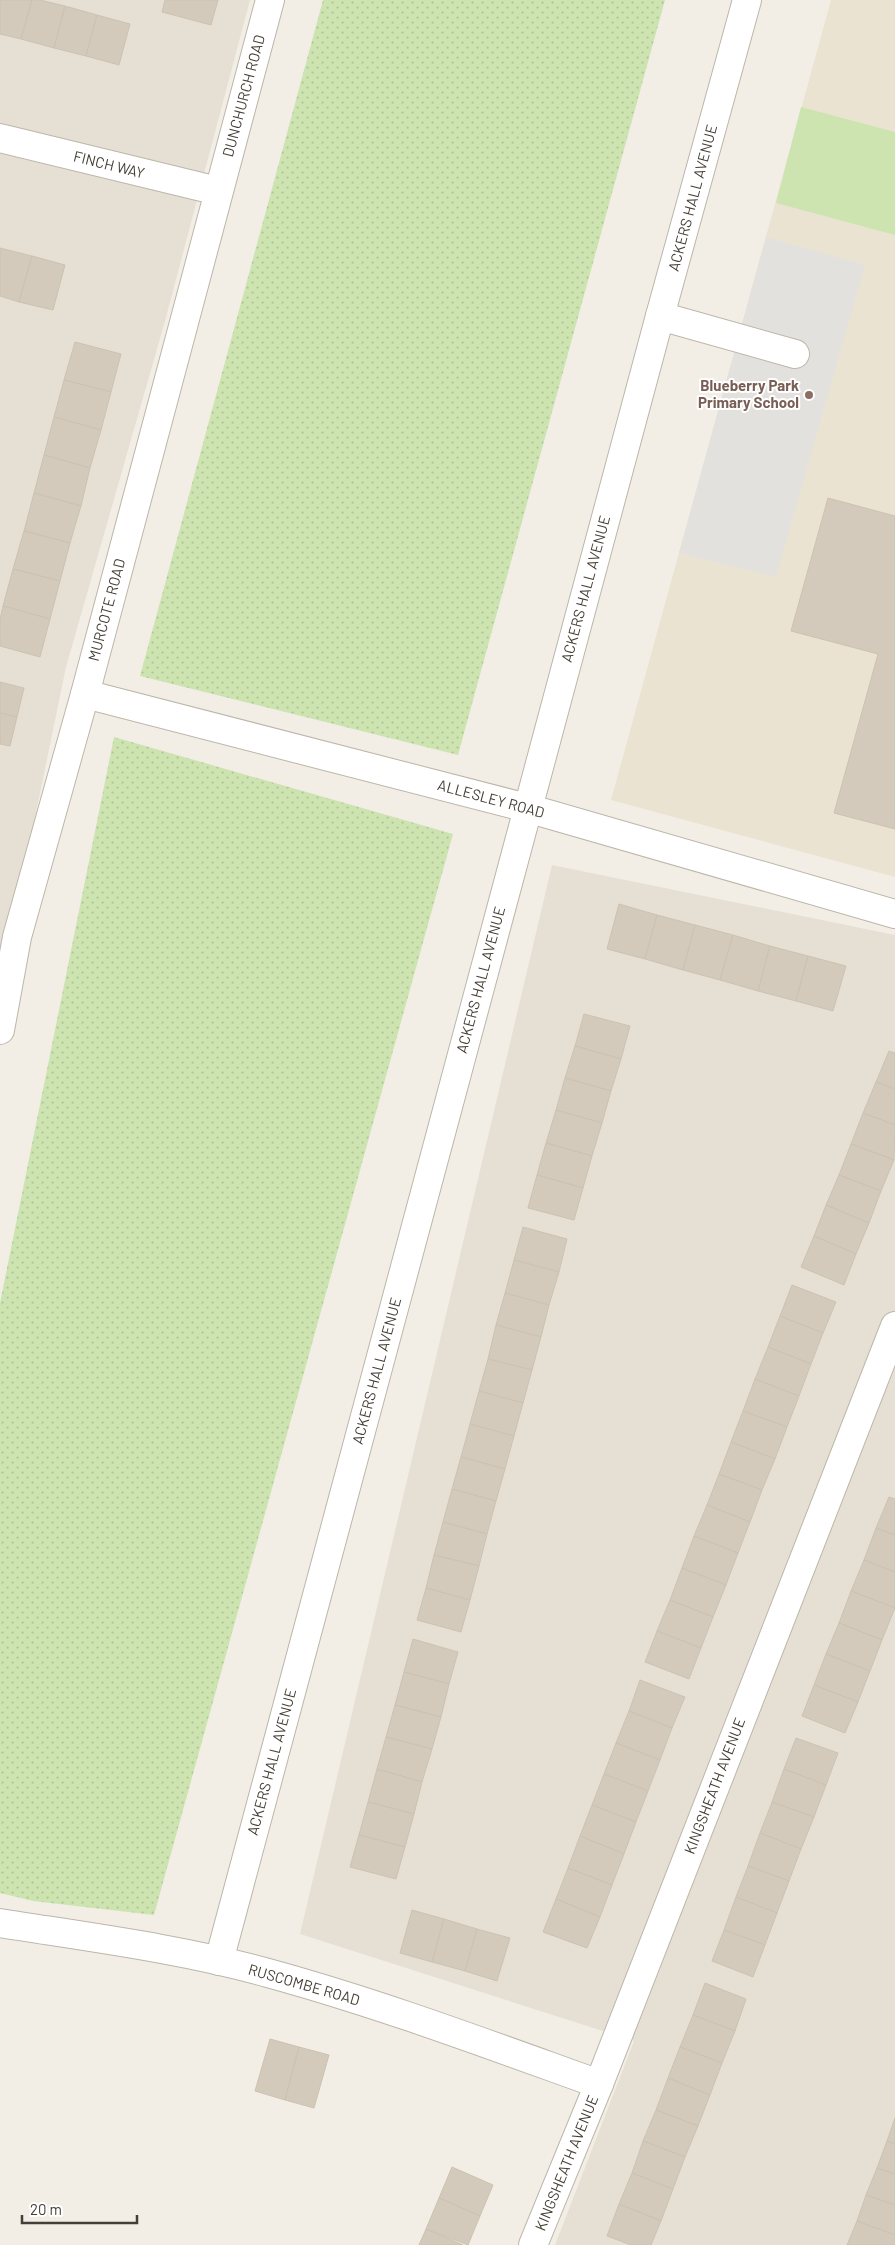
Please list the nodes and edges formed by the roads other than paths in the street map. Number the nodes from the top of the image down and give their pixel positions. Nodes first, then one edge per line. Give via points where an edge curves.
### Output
1 (270, 0) edge
2 (748, 0) edge
3 (0, 138) edge
4 (218, 191) junction
5 (660, 316) junction
6 (795, 354) dead end
7 (85, 694) junction
8 (527, 808) junction
9 (895, 914) edge
10 (0, 1030) edge
11 (895, 1326) edge
12 (0, 1923) edge
13 (219, 1961) junction
14 (599, 2084) junction
15 (533, 2245) edge

1 - 4 street, DUNCHURCH ROAD
2 - 5 street, ACKERS HALL AVENUE
3 - 4 street, FINCH WAY
4 - 7 street, MURCOTE ROAD
5 - 6 street
5 - 8 street, ACKERS HALL AVENUE
7 - 8 street, ALLESLEY ROAD
7 - 10 street, MURCOTE ROAD via 17,937
8 - 9 street, ALLESLEY ROAD
8 - 13 street, ACKERS HALL AVENUE
11 - 14 street, KINGSHEATH AVENUE
12 - 13 street, RUSCOMBE ROAD
13 - 14 street, RUSCOMBE ROAD via 412,2017
14 - 15 street, KINGSHEATH AVENUE

